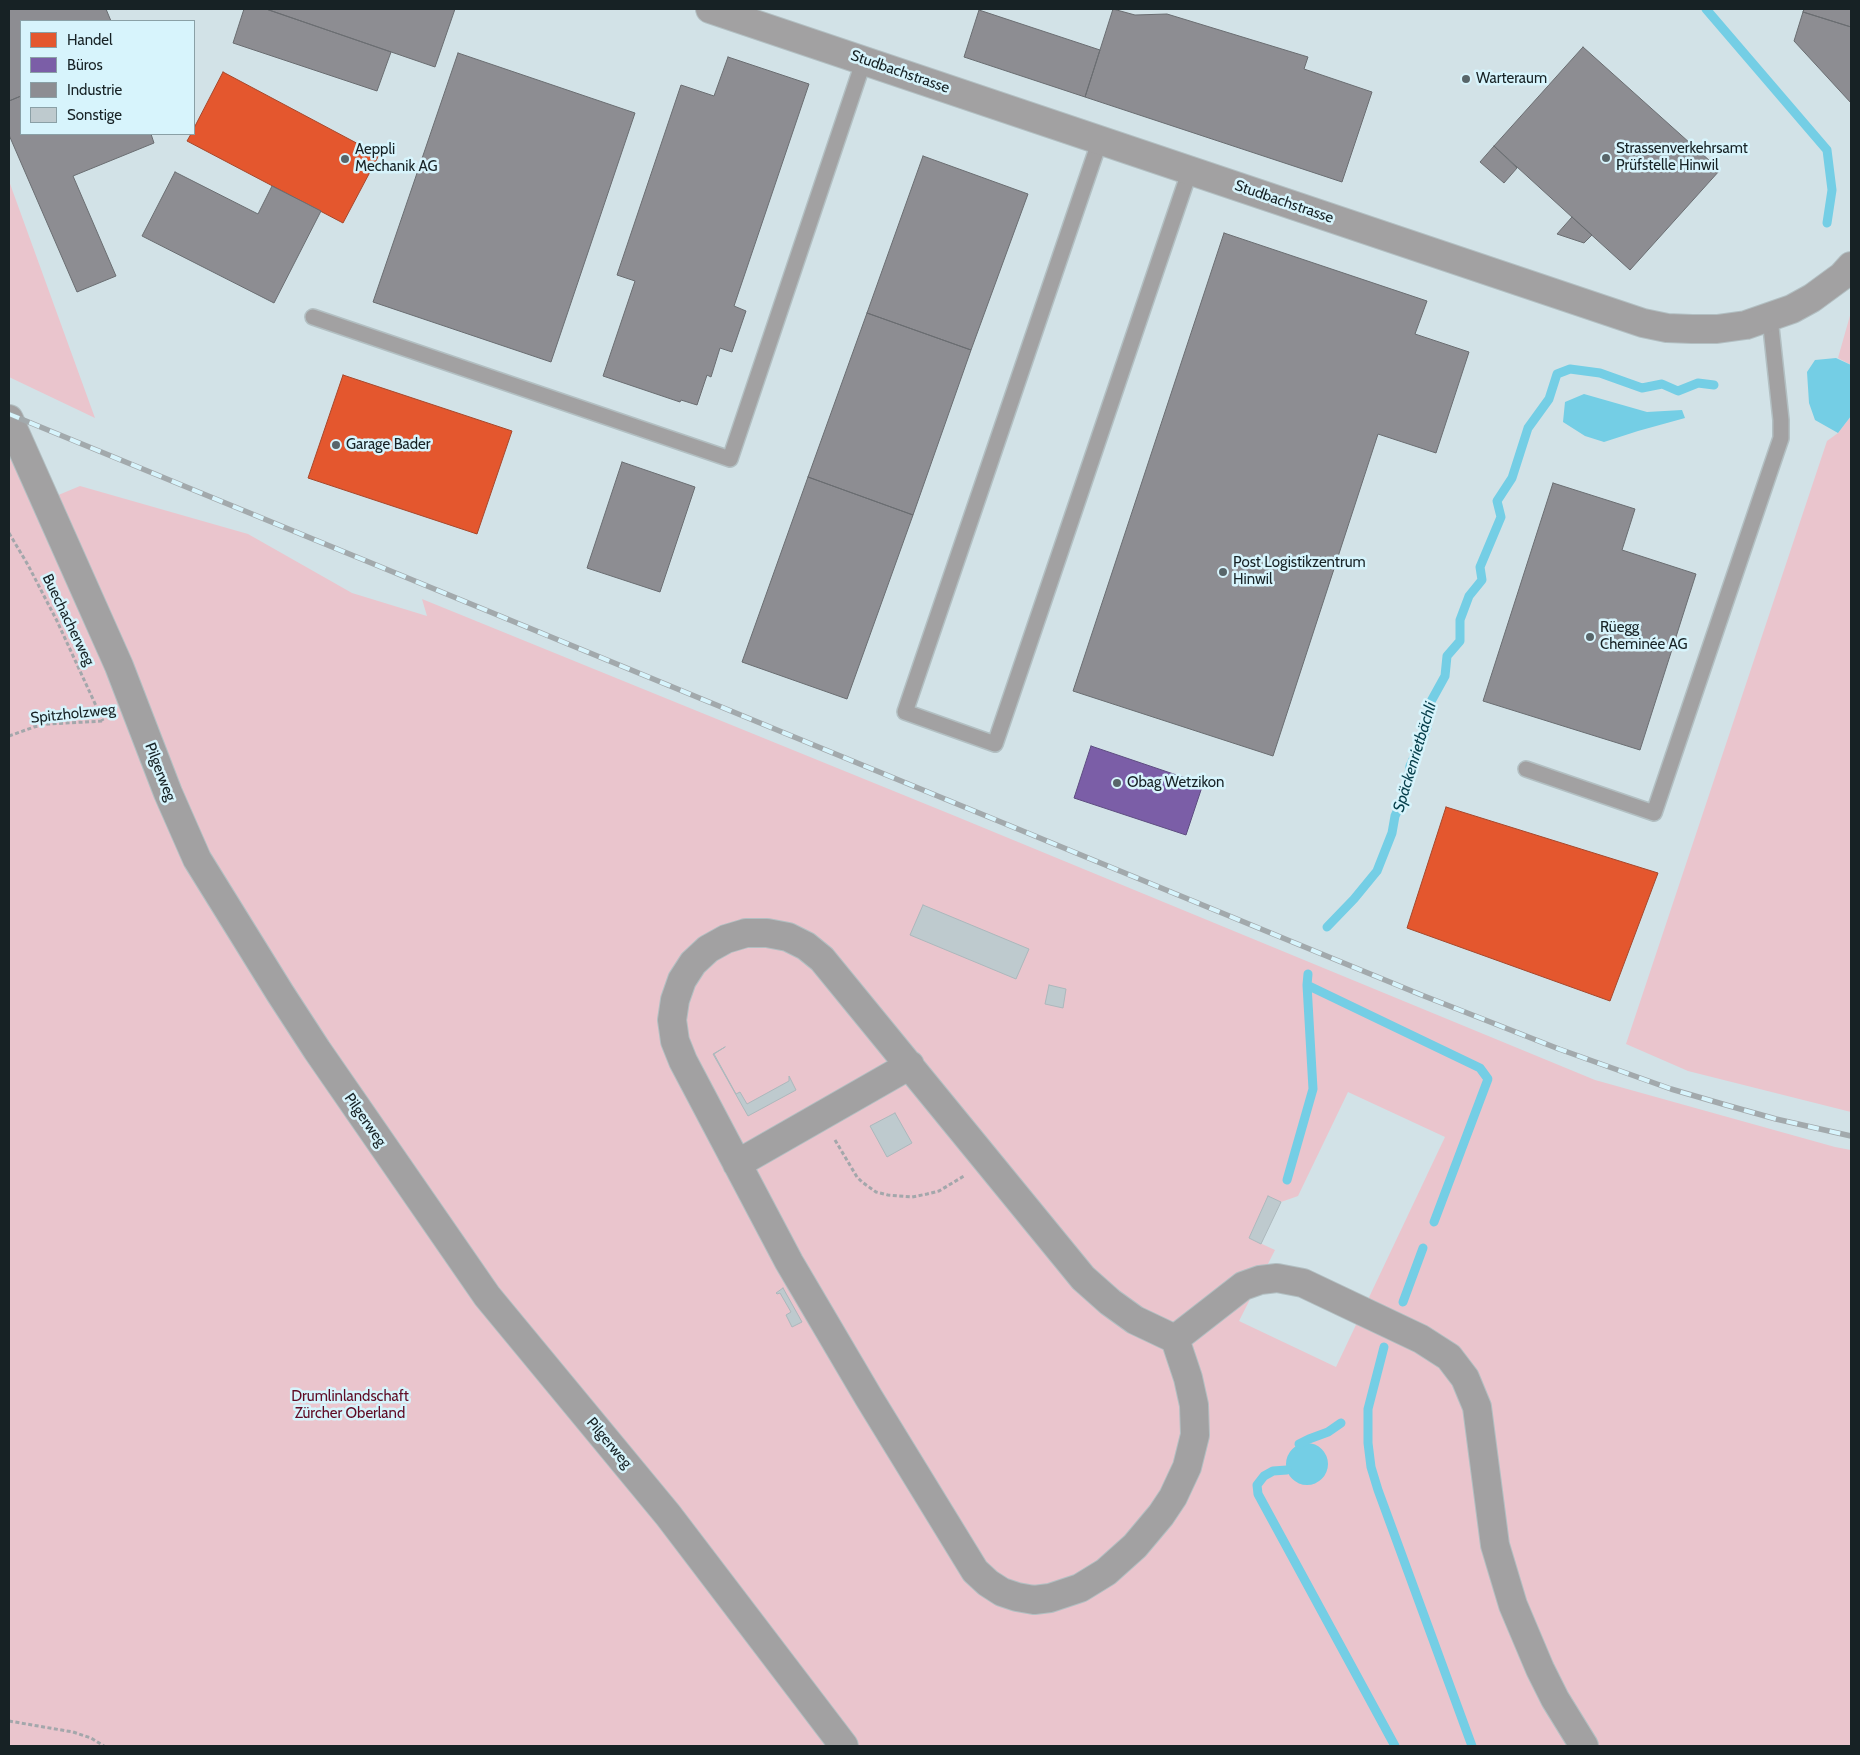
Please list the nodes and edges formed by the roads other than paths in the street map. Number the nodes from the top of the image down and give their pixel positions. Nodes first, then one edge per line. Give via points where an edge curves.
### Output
1 (710, 9) edge
2 (864, 60) junction
3 (1100, 140) junction
4 (1190, 170) junction
5 (1851, 266) edge
6 (313, 317) dead end
7 (1770, 318) junction
8 (12, 426) edge
9 (1526, 770) dead end
10 (910, 1065) junction
11 (737, 1164) junction
12 (1175, 1339) junction
13 (844, 1746) edge
14 (1584, 1746) edge

1 - 2 street, Studbachstrasse
2 - 3 street, Studbachstrasse
2 - 6 lane via 730,458
3 - 4 street, Studbachstrasse
3 - 4 lane via 905,712 995,744
4 - 7 street, Studbachstrasse via 1643,323 1667,328 1717,330
5 - 7 street, Studbachstrasse via 1812,298
7 - 9 lane via 1782,420 1780,438 1654,813
8 - 13 street, Pilgerweg via 104,631 197,859 280,993 487,1296 668,1515
10 - 11 street
10 - 11 street via 836,975 806,946 788,937 746,933 708,949 682,980 672,1020 675,1041 683,1060
10 - 12 street via 1096,1291 1134,1320
11 - 12 street via 802,1284 964,1554 975,1571 1002,1592 1034,1600 1080,1588 1119,1562 1161,1515 1184,1474 1195,1435 1192,1391
12 - 14 street via 1243,1286 1277,1278 1312,1287 1421,1339 1449,1357 1465,1378 1477,1407 1495,1545 1513,1605 1554,1699

